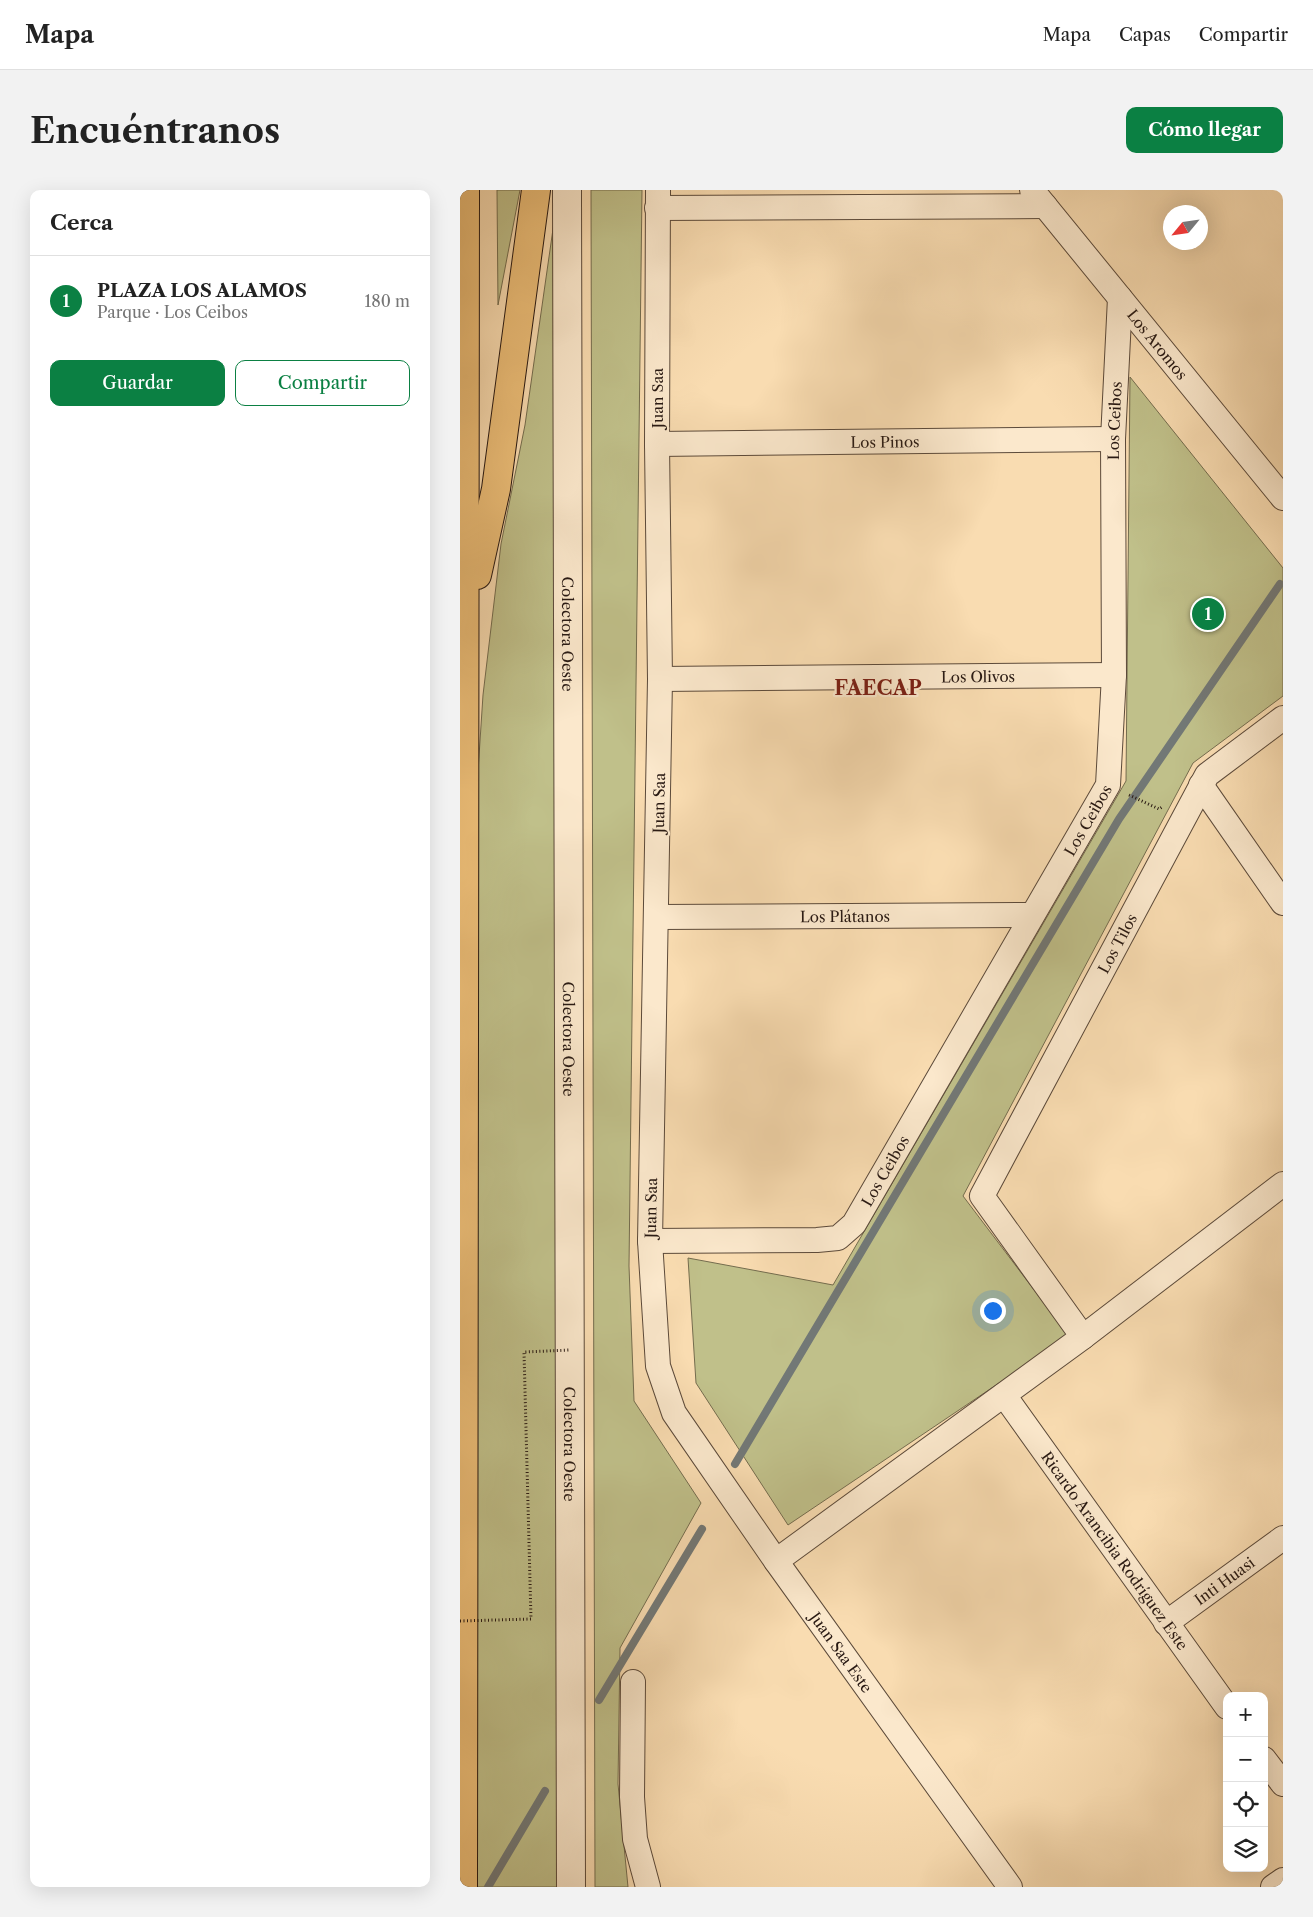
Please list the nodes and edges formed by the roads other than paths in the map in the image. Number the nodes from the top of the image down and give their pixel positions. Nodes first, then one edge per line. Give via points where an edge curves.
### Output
1 (465, 190) edge
2 (536, 190) edge
3 (567, 190) edge
4 (1039, 198) edge
5 (658, 199) edge
6 (1120, 298) junction
7 (1113, 439) junction
8 (657, 444) junction
9 (1283, 498) edge
10 (466, 625) junction
11 (1114, 676) junction
12 (660, 679) junction
13 (1283, 718) edge
14 (1200, 785) junction
15 (1283, 903) edge
16 (1032, 915) junction
17 (657, 917) junction
18 (1283, 1184) edge
19 (650, 1241) junction
20 (1083, 1337) junction
21 (1004, 1395) junction
22 (674, 1413) joint
23 (1283, 1538) edge
24 (776, 1561) junction
25 (1166, 1623) junction
26 (633, 1682) dead end
27 (1223, 1701) edge
28 (1268, 1764) edge
29 (1283, 1784) edge
30 (1283, 1880) edge
31 (462, 1887) edge
32 (571, 1887) edge
33 (648, 1887) edge
34 (1010, 1887) edge
35 (1273, 1887) edge

1 - 10 highway
2 - 10 highway via 496,489
3 - 32 street, Colectora Oeste
4 - 5 street
4 - 6 street, Los Aromos
5 - 8 street, Juan Saa
6 - 7 street, Los Ceibos
6 - 9 street, Los Aromos
7 - 8 street, Los Pinos
7 - 11 street, Los Ceibos
8 - 12 street, Juan Saa
10 - 31 highway
11 - 12 street, Los Olivos
11 - 16 street, Los Ceibos via 1108,785
12 - 17 street, Juan Saa
13 - 14 street, Los Tilos via 1207,775
14 - 15 street
14 - 20 street, Los Tilos via 982,1196
16 - 17 street, Los Plátanos
16 - 19 street, Los Ceibos via 854,1224 838,1238
17 - 19 street, Juan Saa
18 - 20 street
19 - 22 street, Juan Saa via 658,1366
20 - 21 street
21 - 24 street
21 - 25 street, Ricardo Arancibia Rodríguez Este
22 - 24 street, Juan Saa Este
23 - 25 street, Inti Huasi
24 - 34 street, Juan Saa Este
25 - 27 street, Ricardo Arancibia Rodríguez Este
26 - 33 street via 635,1839
28 - 29 street
30 - 35 street

